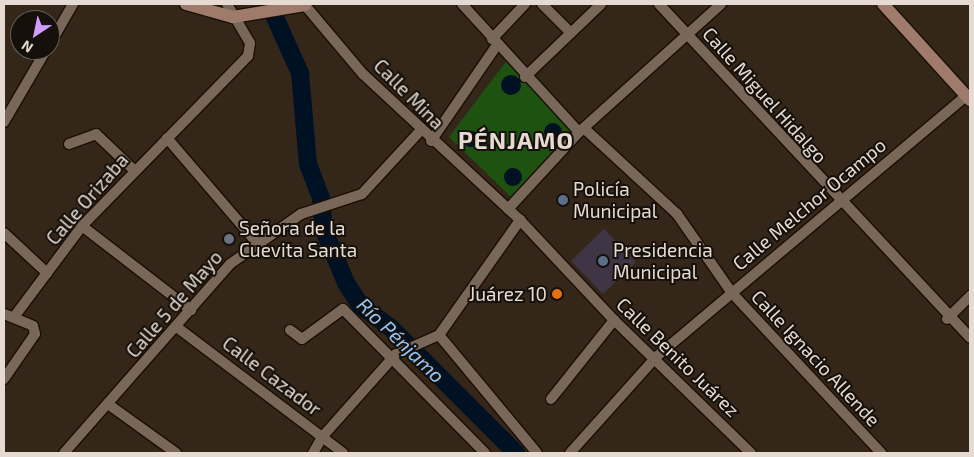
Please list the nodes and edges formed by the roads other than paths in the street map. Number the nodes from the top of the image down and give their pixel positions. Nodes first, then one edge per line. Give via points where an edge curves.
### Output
1 (74, 4) edge
2 (186, 4) edge
3 (227, 4) edge
4 (462, 4) edge
5 (524, 4) edge
6 (542, 4) edge
7 (601, 4) edge
8 (659, 4) edge
9 (721, 4) edge
10 (884, 4) edge
11 (304, 5) edge
12 (232, 17) junction
13 (60, 27) edge
14 (571, 33) junction
15 (688, 36) junction
16 (494, 42) junction
17 (40, 60) edge
18 (525, 78) junction
19 (969, 96) edge
20 (4, 122) edge
21 (420, 131) junction
22 (582, 131) junction
23 (167, 138) junction
24 (431, 140) junction
25 (69, 144) dead end
26 (134, 170) junction
27 (839, 202) junction
28 (508, 209) junction
29 (520, 220) junction
30 (82, 226) junction
31 (4, 233) edge
32 (256, 243) junction
33 (47, 273) junction
34 (732, 293) junction
35 (970, 296) edge
36 (191, 310) junction
37 (9, 316) edge
38 (947, 319) junction
39 (614, 320) junction
40 (178, 328) junction
41 (290, 330) dead end
42 (439, 335) junction
43 (970, 338) edge
44 (395, 356) junction
45 (656, 357) junction
46 (4, 380) edge
47 (550, 399) dead end
48 (108, 404) junction
49 (323, 436) junction
50 (64, 453) edge
51 (176, 453) edge
52 (313, 453) edge
53 (343, 453) edge
54 (485, 453) edge
55 (537, 453) edge
56 (570, 453) edge
57 (751, 453) edge
58 (881, 453) edge

1 - 13 street
2 - 12 street
3 - 12 street
4 - 16 street, Calle Ignacio Allende
5 - 16 street
6 - 14 street
7 - 14 street
8 - 15 street, Calle Miguel Hidalgo
9 - 15 street
10 - 19 street
11 - 12 street via 281,12
11 - 21 street, Calle Mina via 363,74
12 - 23 street, Calle Orizaba via 251,50
14 - 18 street
15 - 22 street
15 - 27 street, Calle Miguel Hidalgo
16 - 18 street, Calle Ignacio Allende
16 - 24 street
17 - 20 street
18 - 22 street, Calle Ignacio Allende
19 - 27 street, Calle Melchor Ocampo
21 - 24 street, Calle Mina
21 - 32 street, Calle 5 de Mayo via 362,194 301,214
22 - 28 street
22 - 34 street, Calle Ignacio Allende via 677,214
23 - 26 street, Calle Orizaba
23 - 32 street
24 - 28 street, Calle Mina
25 - 26 street via 96,134
26 - 30 street, Calle Orizaba
27 - 34 street, Calle Melchor Ocampo
27 - 38 street, Calle Miguel Hidalgo
28 - 29 street, Calle Mina
29 - 39 street, Calle Benito Juárez
29 - 42 street
30 - 33 street, Calle Orizaba
30 - 36 street
31 - 33 street
32 - 36 street, Calle 5 de Mayo via 230,264
33 - 37 street, Calle Orizaba
34 - 45 street, Calle Melchor Ocampo
34 - 58 street, Calle Ignacio Allende
35 - 38 street
36 - 40 street, Calle 5 de Mayo
37 - 46 street, Calle Orizaba via 33,326 35,334
38 - 43 street, Calle Miguel Hidalgo
39 - 45 street, Calle Benito Juárez
39 - 47 street
40 - 48 street, Calle 5 de Mayo
40 - 49 street, Calle Cazador
41 - 44 street via 302,339 343,309
42 - 44 street
42 - 55 street
44 - 49 street
44 - 54 street
45 - 56 street, Calle Melchor Ocampo
45 - 57 street, Calle Benito Juárez
48 - 50 street, Calle 5 de Mayo
48 - 51 street
49 - 52 street
49 - 53 street, Calle Cazador

